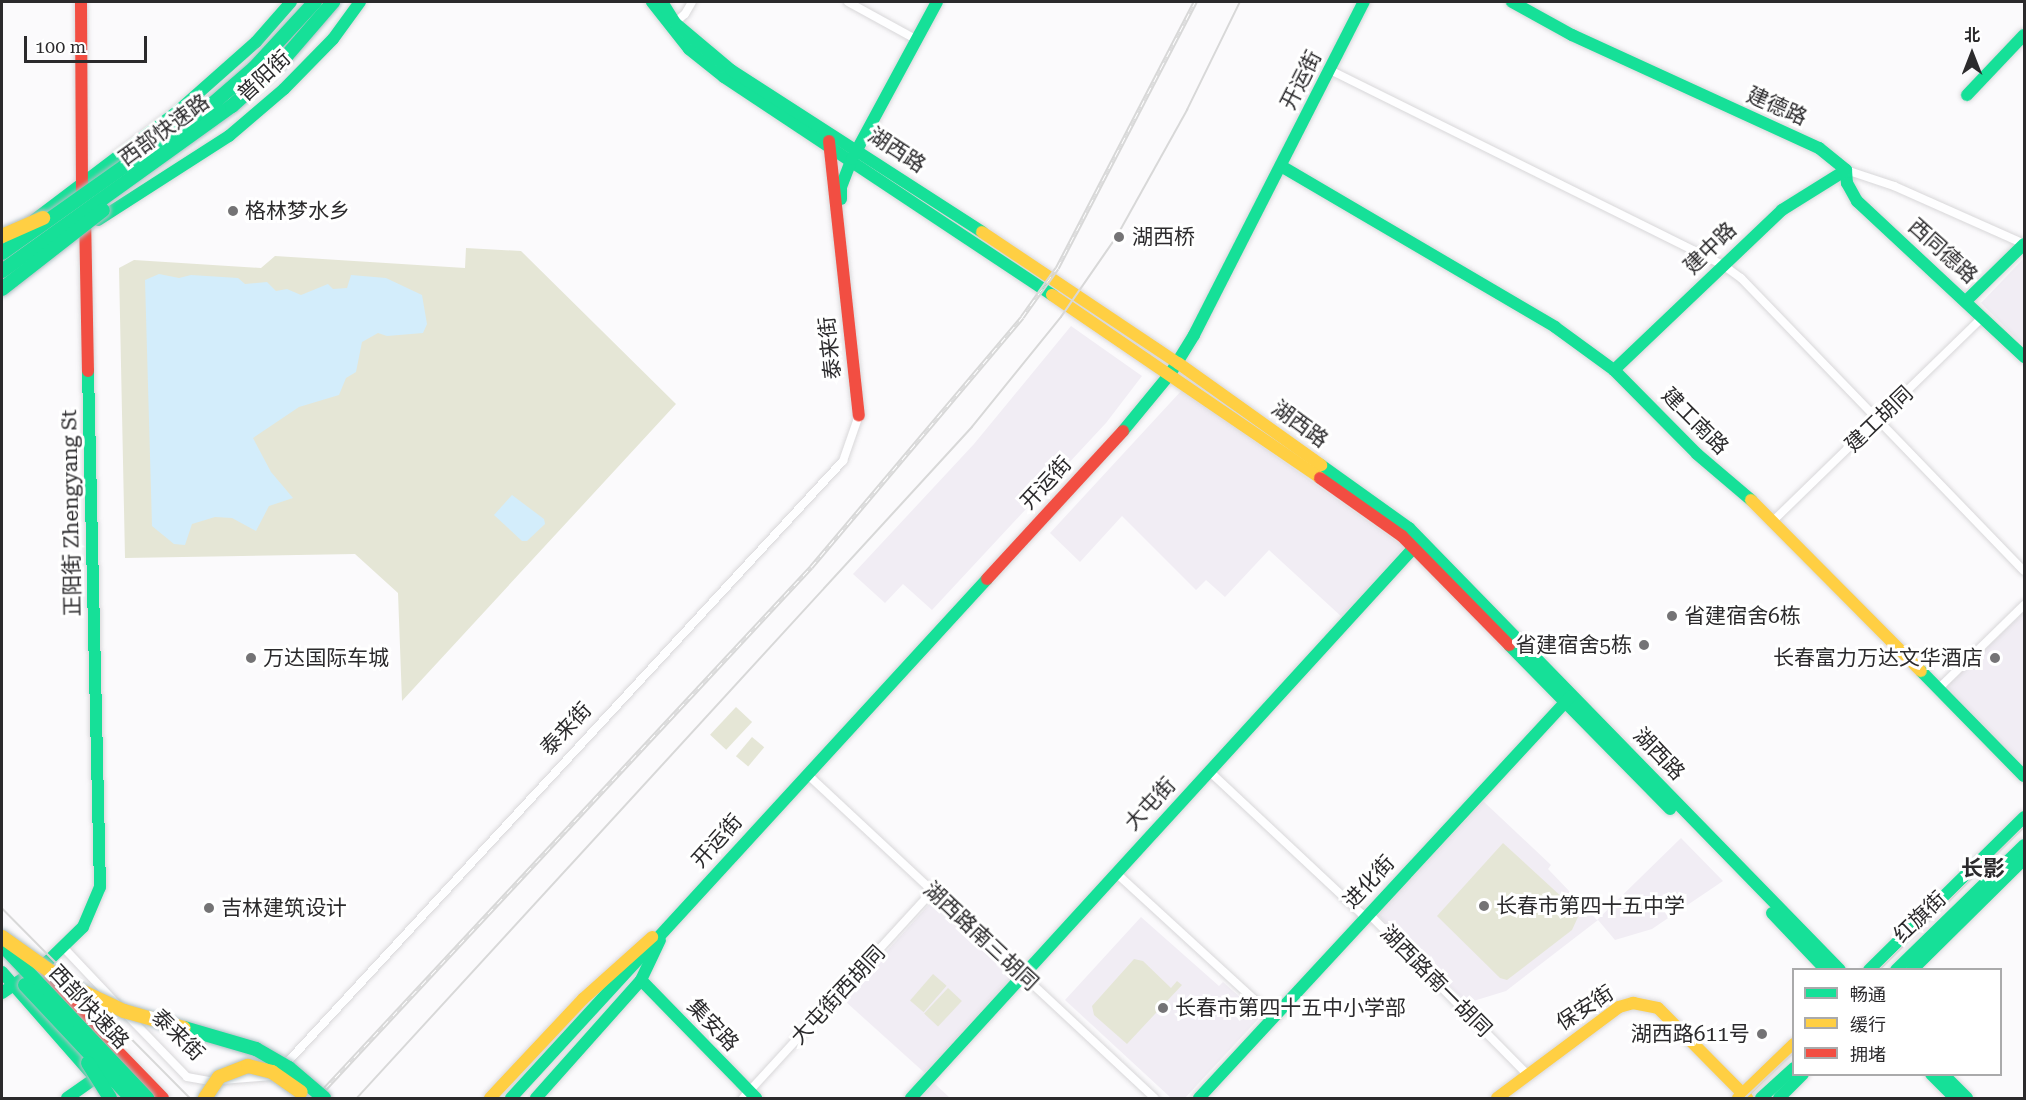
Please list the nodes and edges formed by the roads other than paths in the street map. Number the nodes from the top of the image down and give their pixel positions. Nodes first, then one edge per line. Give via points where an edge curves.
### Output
1 (81, 2) edge
2 (291, 2) edge
3 (315, 2) edge
4 (333, 2) edge
5 (360, 2) edge
6 (652, 2) edge
7 (662, 2) edge
8 (692, 2) edge
9 (848, 2) edge
10 (937, 2) edge
11 (1364, 2) edge
12 (1512, 2) edge
13 (672, 25) junction
14 (2025, 35) edge
15 (917, 39) junction
16 (1330, 70) junction
17 (1967, 95) dead end
18 (828, 138) junction
19 (855, 154) junction
20 (1281, 166) junction
21 (1846, 170) junction
22 (124, 185) junction
23 (81, 187) junction
24 (54, 215) junction
25 (86, 227) junction
26 (837, 227) junction
27 (2, 236) edge
28 (2, 243) edge
29 (2025, 244) edge
30 (2, 253) edge
31 (1723, 265) junction
32 (2, 271) edge
33 (2, 283) edge
34 (2, 289) edge
35 (1967, 300) junction
36 (1983, 317) junction
37 (2025, 357) edge
38 (1174, 368) junction
39 (1614, 370) junction
40 (859, 415) joint
41 (1878, 420) junction
42 (1774, 520) junction
43 (1418, 543) junction
44 (2025, 571) edge
45 (2025, 605) edge
46 (1939, 688) junction
47 (1568, 698) junction
48 (1209, 771) junction
49 (807, 774) junction
50 (2025, 776) edge
51 (2025, 817) edge
52 (2025, 845) edge
53 (2025, 859) edge
54 (1115, 872) junction
55 (933, 891) junction
56 (1367, 916) junction
57 (666, 928) junction
58 (2, 930) edge
59 (2, 937) edge
60 (2, 943) edge
61 (63, 947) junction
62 (2, 957) edge
63 (37, 968) junction
64 (1825, 968) edge
65 (1839, 968) edge
66 (1870, 968) edge
67 (1897, 968) edge
68 (1913, 968) edge
69 (2, 972) edge
70 (1023, 974) junction
71 (641, 980) junction
72 (6, 988) edge
73 (1273, 1017) junction
74 (72, 1038) junction
75 (1792, 1046) edge
76 (1792, 1070) edge
77 (1528, 1075) junction
78 (1801, 1076) edge
79 (1933, 1076) edge
80 (1945, 1076) edge
81 (96, 1078) junction
82 (750, 1096) edge
83 (1742, 1097) edge
84 (67, 1098) edge
85 (110, 1098) edge
86 (116, 1098) edge
87 (131, 1098) edge
88 (147, 1098) edge
89 (163, 1098) edge
90 (205, 1098) edge
91 (308, 1098) edge
92 (324, 1098) edge
93 (490, 1098) edge
94 (511, 1098) edge
95 (536, 1098) edge
96 (911, 1098) edge
97 (1155, 1098) edge
98 (1199, 1098) edge
99 (1497, 1098) edge
100 (1761, 1098) edge
101 (1779, 1098) edge
102 (1955, 1098) edge
103 (1967, 1098) edge

1 - 23 main road, 正阳街 Zhengyang St
2 - 23 main road, 普阳街 via 230,65
3 - 24 main road, 西部快速路, bridge via 230,90
4 - 22 main road, 西部快速路, bridge via 283,60 248,93
5 - 25 main road, 普阳街 via 333,39 230,136
6 - 13 main road, 湖西路
7 - 13 main road, 湖西路
8 - 13 street
9 - 15 street
10 - 15 main road
11 - 16 main road, 开运街
12 - 21 main road, 建德路 via 1572,35 1820,148
13 - 18 main road, 湖西路 via 724,77
14 - 17 main road
15 - 19 main road
16 - 20 main road, 开运街
16 - 31 street
18 - 19 main road, 湖西路
18 - 26 main road, 泰来街
19 - 26 main road via 841,187 842,210
19 - 38 main road, 湖西路
20 - 38 main road, 开运街
20 - 39 main road, 建工南路 via 1555,327
21 - 29 street, 建德路 via 1894,186
21 - 31 main road, 建中路 via 1782,210
21 - 35 main road, 西同德路 via 1847,183 1857,201
22 - 32 main road, 西部快速路, bridge
22 - 34 main road, bridge via 73,236
23 - 25 main road, 正阳街 Zhengyang St
23 - 28 main road, 普阳街
24 - 27 main road, bridge via 26,223
24 - 30 main road, 西部快速路, bridge
25 - 33 main road, 普阳街
25 - 61 main road, 正阳街 Zhengyang St via 100,887 88,921
26 - 40 main road, 泰来街
29 - 35 main road
31 - 39 main road, 建中路
31 - 41 street via 1741,278
35 - 36 main road, 西同德路
36 - 37 main road, 西同德路
36 - 41 street, 建工胡同
38 - 43 main road, 湖西路
38 - 49 main road, 开运街 via 1126,428
39 - 42 main road, 建工南路 via 1697,454
40 - 61 street, 泰来街 via 843,461 279,1072 249,1079 209,1081 187,1077
41 - 42 street, 建工胡同
41 - 44 street
42 - 46 main road, 建工南路
43 - 47 main road, 湖西路
43 - 48 main road, 大屯街
45 - 46 street
46 - 50 main road, 建工南路
47 - 56 main road, 进化街
47 - 64 main road, 湖西路
47 - 65 main road, 湖西路
48 - 54 main road, 大屯街
48 - 56 street, 湖西路南一胡同
49 - 55 street, 湖西路南三胡同
49 - 57 main road, 开运街
51 - 66 main road
52 - 67 main road, 红旗街
53 - 68 main road, 红旗街
54 - 70 main road, 大屯街
54 - 73 street
55 - 70 street, 湖西路南三胡同
55 - 82 street, 大屯街西胡同
56 - 73 main road, 进化街
56 - 77 street, 湖西路南一胡同
57 - 71 main road, 开运街
57 - 93 main road, 开运街 via 634,950 591,991
57 - 94 main road, 开运街
58 - 63 main road
59 - 92 main road, bridge via 71,986 124,1011 256,1048 289,1068
60 - 88 main road, 西部快速路, bridge
61 - 63 main road, 正阳街 Zhengyang St
62 - 74 main road, 西部快速路, bridge
63 - 72 main road, 正阳街 Zhengyang St
63 - 89 main road
69 - 72 main road
70 - 96 main road, 大屯街
70 - 97 street, 湖西路南三胡同
71 - 82 main road, 集安路
71 - 95 main road, 开运街
72 - 81 main road
73 - 98 main road, 进化街
74 - 85 main road, bridge
74 - 87 main road, 西部快速路, bridge
75 - 83 main road
76 - 100 main road
77 - 83 main road, 保安街 via 1619,1007 1644,1003 1658,1008
77 - 99 main road, 保安街
78 - 101 main road
79 - 102 main road
80 - 103 main road
81 - 84 main road
81 - 86 main road
90 - 91 main road, bridge via 219,1077 248,1066 272,1072

